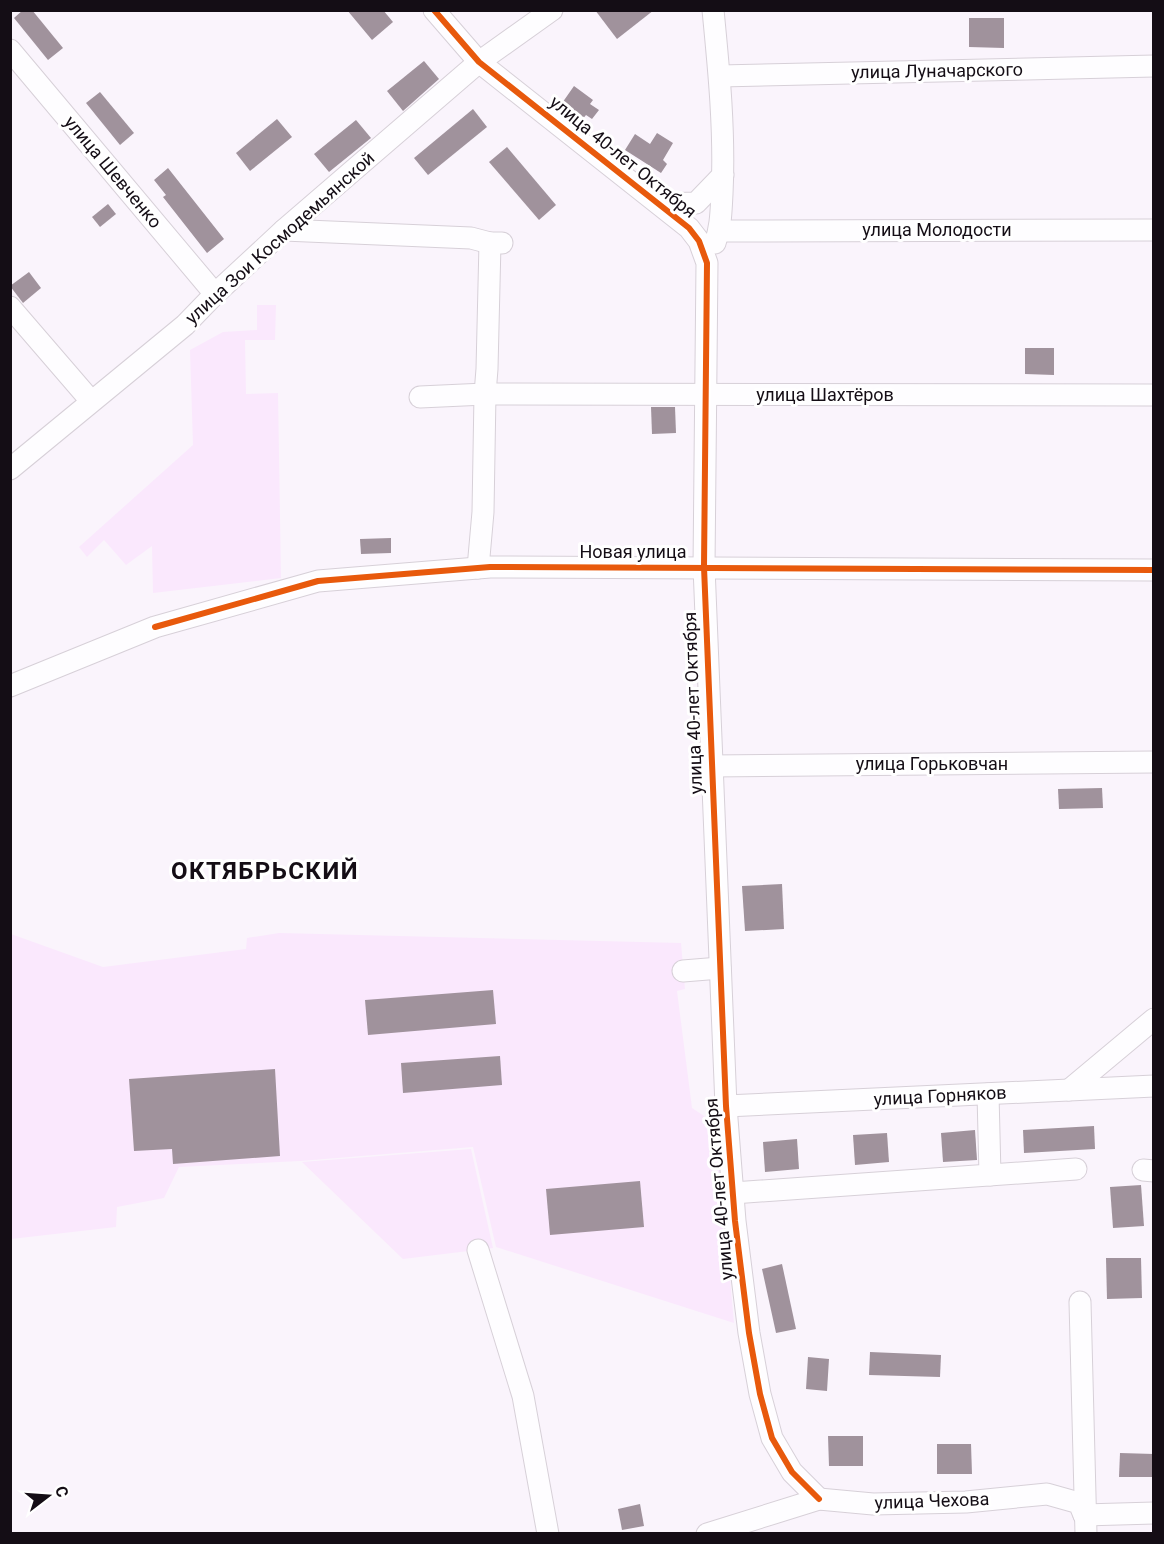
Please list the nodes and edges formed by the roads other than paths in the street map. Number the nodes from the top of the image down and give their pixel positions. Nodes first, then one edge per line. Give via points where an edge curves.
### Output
1 (434, 10) edge
2 (552, 10) edge
3 (713, 10) edge
4 (10, 50) edge
5 (479, 62) junction
6 (1154, 66) edge
7 (720, 76) junction
8 (723, 175) junction
9 (660, 204) junction
10 (284, 230) junction
11 (1154, 230) edge
12 (720, 231) junction
13 (707, 263) junction
14 (215, 294) junction
15 (10, 307) edge
16 (706, 394) junction
17 (490, 395) junction
18 (1154, 395) edge
19 (420, 397) dead end
20 (91, 401) junction
21 (10, 469) edge
22 (704, 567) junction
23 (478, 568) junction
24 (1154, 570) edge
25 (10, 686) edge
26 (1154, 762) edge
27 (710, 766) junction
28 (720, 968) junction
29 (683, 971) dead end
30 (1154, 1019) edge
31 (1154, 1086) edge
32 (1069, 1090) junction
33 (988, 1094) junction
34 (726, 1106) junction
35 (1076, 1169) dead end
36 (990, 1175) junction
37 (733, 1193) junction
38 (478, 1250) dead end
39 (1080, 1302) dead end
40 (819, 1498) junction
41 (1154, 1514) edge
42 (1085, 1524) edge
43 (548, 1533) edge
44 (707, 1533) edge

1 - 5 street, улица 40-лет Октября
2 - 5 street, улица Зои Космодемьянской
3 - 7 street, улица 40-лет Октября
4 - 14 street, улица Шевченко
5 - 9 street, улица 40-лет Октября
5 - 10 street, улица Зои Космодемьянской
6 - 7 street, улица Луначарского
7 - 8 street, улица 40-лет Октября
8 - 9 street via 696,203
8 - 12 street, улица 40-лет Октября
9 - 13 street, улица 40-лет Октября via 694,234
10 - 14 street, улица Зои Космодемьянской
10 - 17 street via 471,238 496,243 488,369
11 - 12 street, улица Молодости
12 - 13 street, улица 40-лет Октября
13 - 16 street, улица 40-лет Октября
14 - 20 street, улица Зои Космодемьянской via 185,325
15 - 20 street
16 - 17 street, улица Шахтёров
16 - 18 street, улица Шахтёров
16 - 22 street, улица 40-лет Октября
17 - 19 street, улица Шахтёров
17 - 23 street
20 - 21 street, улица Зои Космодемьянской
22 - 23 street, Новая улица
22 - 24 street, Новая улица
22 - 27 street, улица 40-лет Октября
23 - 25 street, Новая улица via 318,581 154,627
26 - 27 street, улица Горьковчан
27 - 28 street, улица 40-лет Октября
28 - 29 street
28 - 34 street, улица 40-лет Октября
30 - 32 street
31 - 32 street, улица Горняков
32 - 33 street, улица Горняков
33 - 34 street, улица Горняков
33 - 36 street
34 - 37 street, улица 40-лет Октября
35 - 36 street
36 - 37 street
37 - 40 street, улица 40-лет Октября via 749,1333 772,1438 792,1472
38 - 43 street via 523,1396
39 - 42 street
40 - 42 street, улица Чехова via 873,1504 955,1503 1047,1494 1079,1503
40 - 44 street, улица Чехова
41 - 42 street

